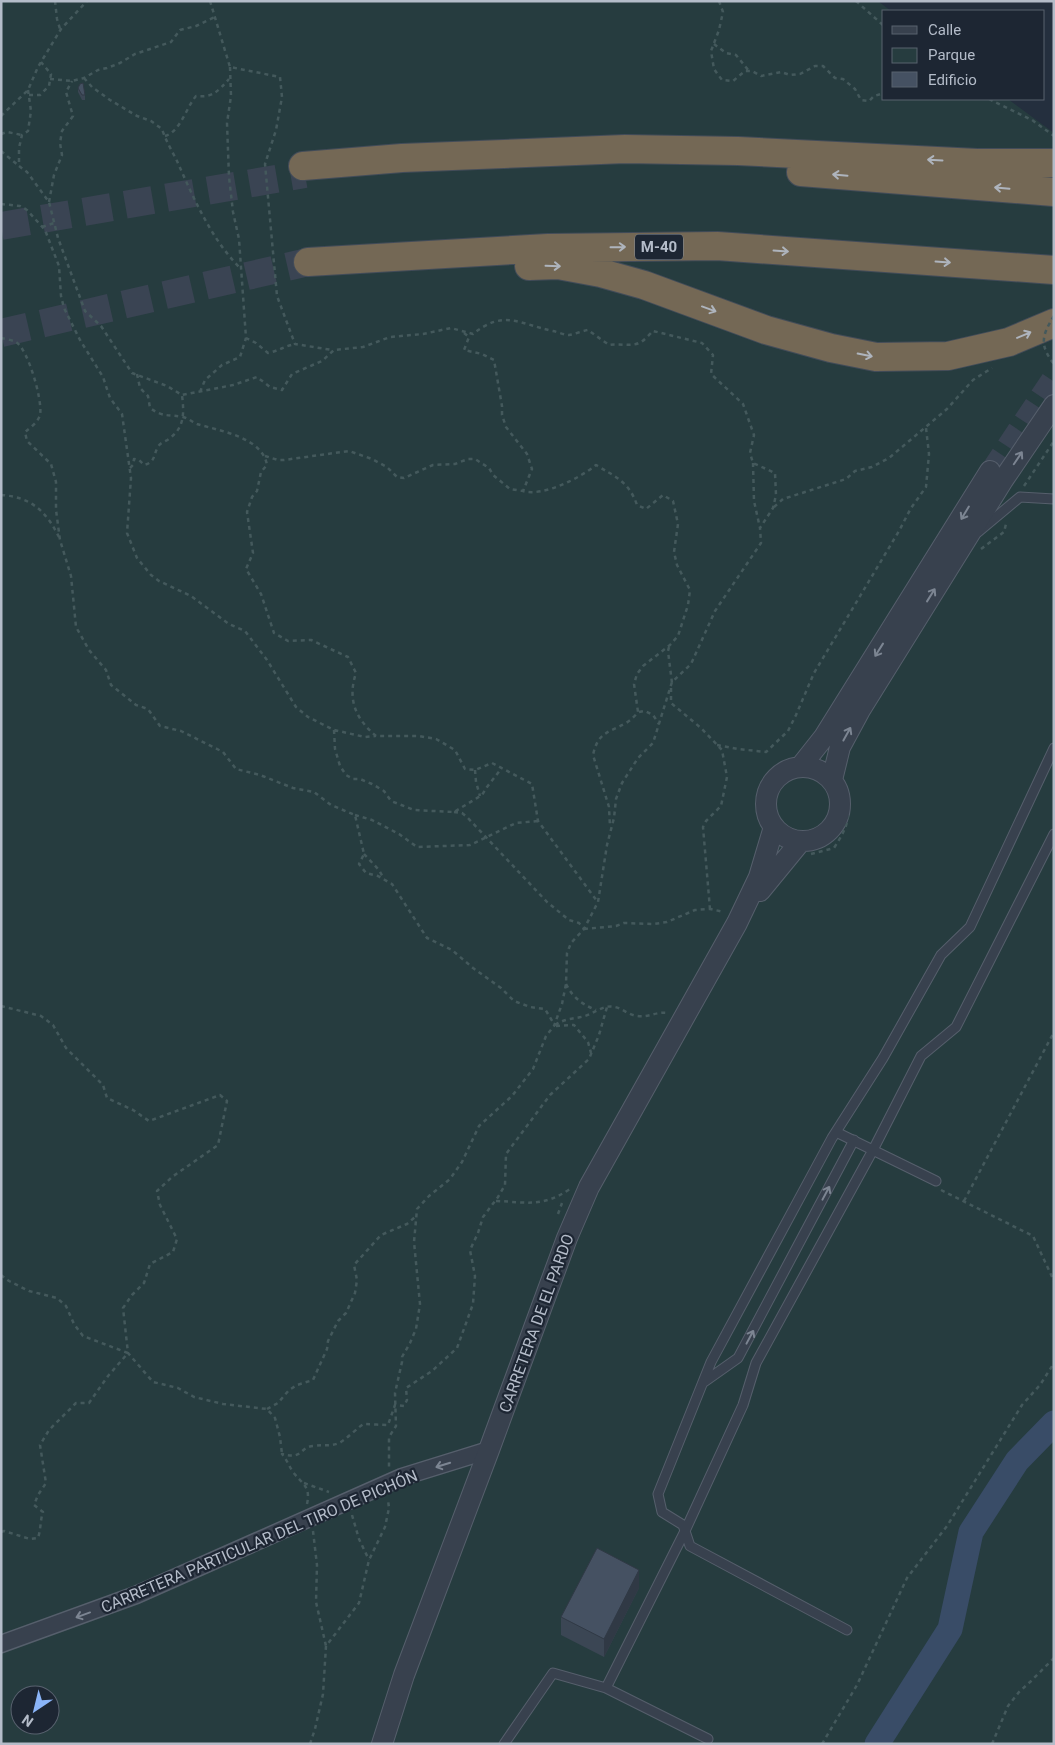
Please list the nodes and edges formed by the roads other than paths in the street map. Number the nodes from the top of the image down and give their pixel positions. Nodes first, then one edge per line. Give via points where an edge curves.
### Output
1 (1054, 163) edge
2 (1052, 192) edge
3 (348, 259) junction
4 (308, 262) tunnel mouth
5 (1054, 270) edge
6 (1054, 323) edge
7 (1054, 405) edge
8 (990, 471) tunnel mouth
9 (1054, 499) edge
10 (970, 548) junction
11 (1054, 748) edge
12 (801, 766) junction
13 (839, 784) junction
14 (774, 827) junction
15 (1054, 834) edge
16 (805, 848) junction
17 (737, 923) junction
18 (836, 1132) junction
19 (854, 1140) junction
20 (873, 1150) junction
21 (938, 1185) road end
22 (738, 1358) junction
23 (756, 1363) junction
24 (704, 1382) junction
25 (489, 1450) junction
26 (685, 1531) junction
27 (847, 1630) dead end
28 (1, 1644) edge
29 (606, 1688) junction
30 (708, 1739) dead end
31 (382, 1744) edge
32 (504, 1744) edge

1 - 2 highway via 977,163 748,151 625,149 402,158 304,170 714,165
3 - 4 highway, M-40
3 -> 5 highway, M-40 via 548,248 717,246
3 -> 6 highway via 466,267 558,265 644,286 766,330 876,357 948,356 1009,342
10 -> 7 street via 1003,480
8 -> 12 street via 824,738
9 - 10 lane via 1020,497 1013,501
13 -> 10 street via 840,747 860,710
11 - 18 lane via 970,927 940,956 883,1058
12 - 13 street via 818,770
12 - 14 street via 777,777 769,788 766,802
13 - 16 street via 841,807 837,821 828,832
14 - 16 street
14 - 17 street, CARRETERA DE EL PARDO via 759,876
15 - 20 lane via 956,1027 921,1056
16 - 17 street, CARRETERA DE EL PARDO via 768,881
17 - 25 street, CARRETERA DE EL PARDO via 589,1187
18 - 19 lane
18 - 24 lane via 711,1362
19 - 20 lane
22 -> 19 lane
20 - 21 lane
20 - 23 lane
22 - 23 lane
22 - 24 lane
23 - 26 lane via 743,1405
24 - 26 lane via 658,1494 662,1512 683,1525
25 -> 28 street, CARRETERA PARTICULAR DEL TIRO DE PICHÓN via 402,1477 136,1595
25 - 31 street, CARRETERA DE EL PARDO via 404,1675
26 - 27 lane via 690,1546
26 - 29 lane
29 - 30 lane
29 - 32 lane via 553,1673

